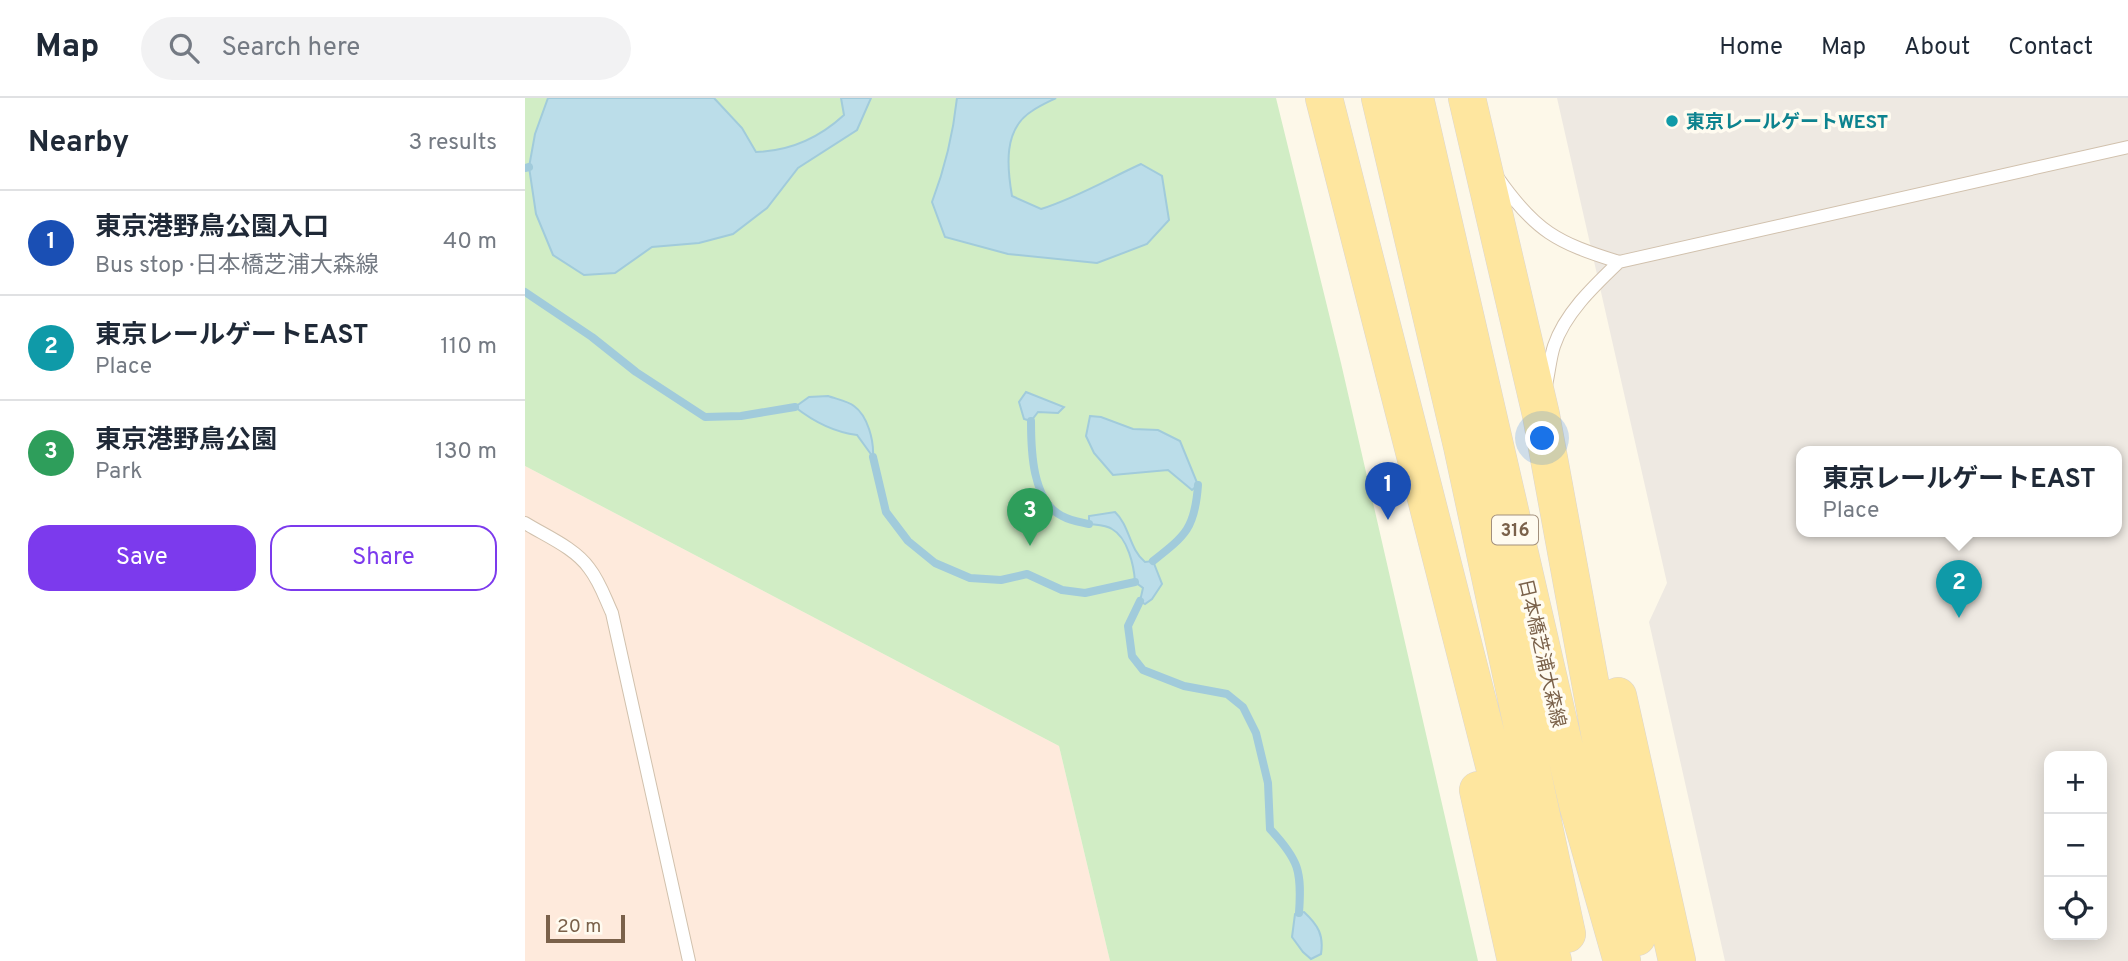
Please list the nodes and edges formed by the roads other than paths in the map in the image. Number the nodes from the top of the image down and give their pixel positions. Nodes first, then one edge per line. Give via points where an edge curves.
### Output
1 (1324, 98) edge
2 (1380, 98) edge
3 (1415, 98) edge
4 (1467, 98) edge
5 (1478, 145) junction
6 (2128, 147) edge
7 (1619, 262) junction
8 (1541, 415) junction
9 (1417, 466) junction
10 (525, 523) edge
11 (689, 961) edge
12 (1516, 961) edge
13 (1553, 961) edge
14 (1572, 961) edge
15 (1622, 961) edge
16 (1641, 961) edge
17 (1677, 961) edge

1 - 9 main road
2 - 14 main road, 日本橋芝浦大森線 / 316 via 1462,446
3 - 15 main road, 日本橋芝浦大森線 / 316 via 1578,806
4 - 5 main road, 316
5 - 7 lane via 1523,212 1546,232 1580,250
5 - 8 main road, 316
6 - 7 lane
7 - 8 lane via 1587,294 1554,346
8 - 16 main road, 316
8 - 17 main road via 1598,610
9 - 12 main road via 1443,631
9 - 13 main road via 1496,773
10 - 11 lane via 588,565 611,613

